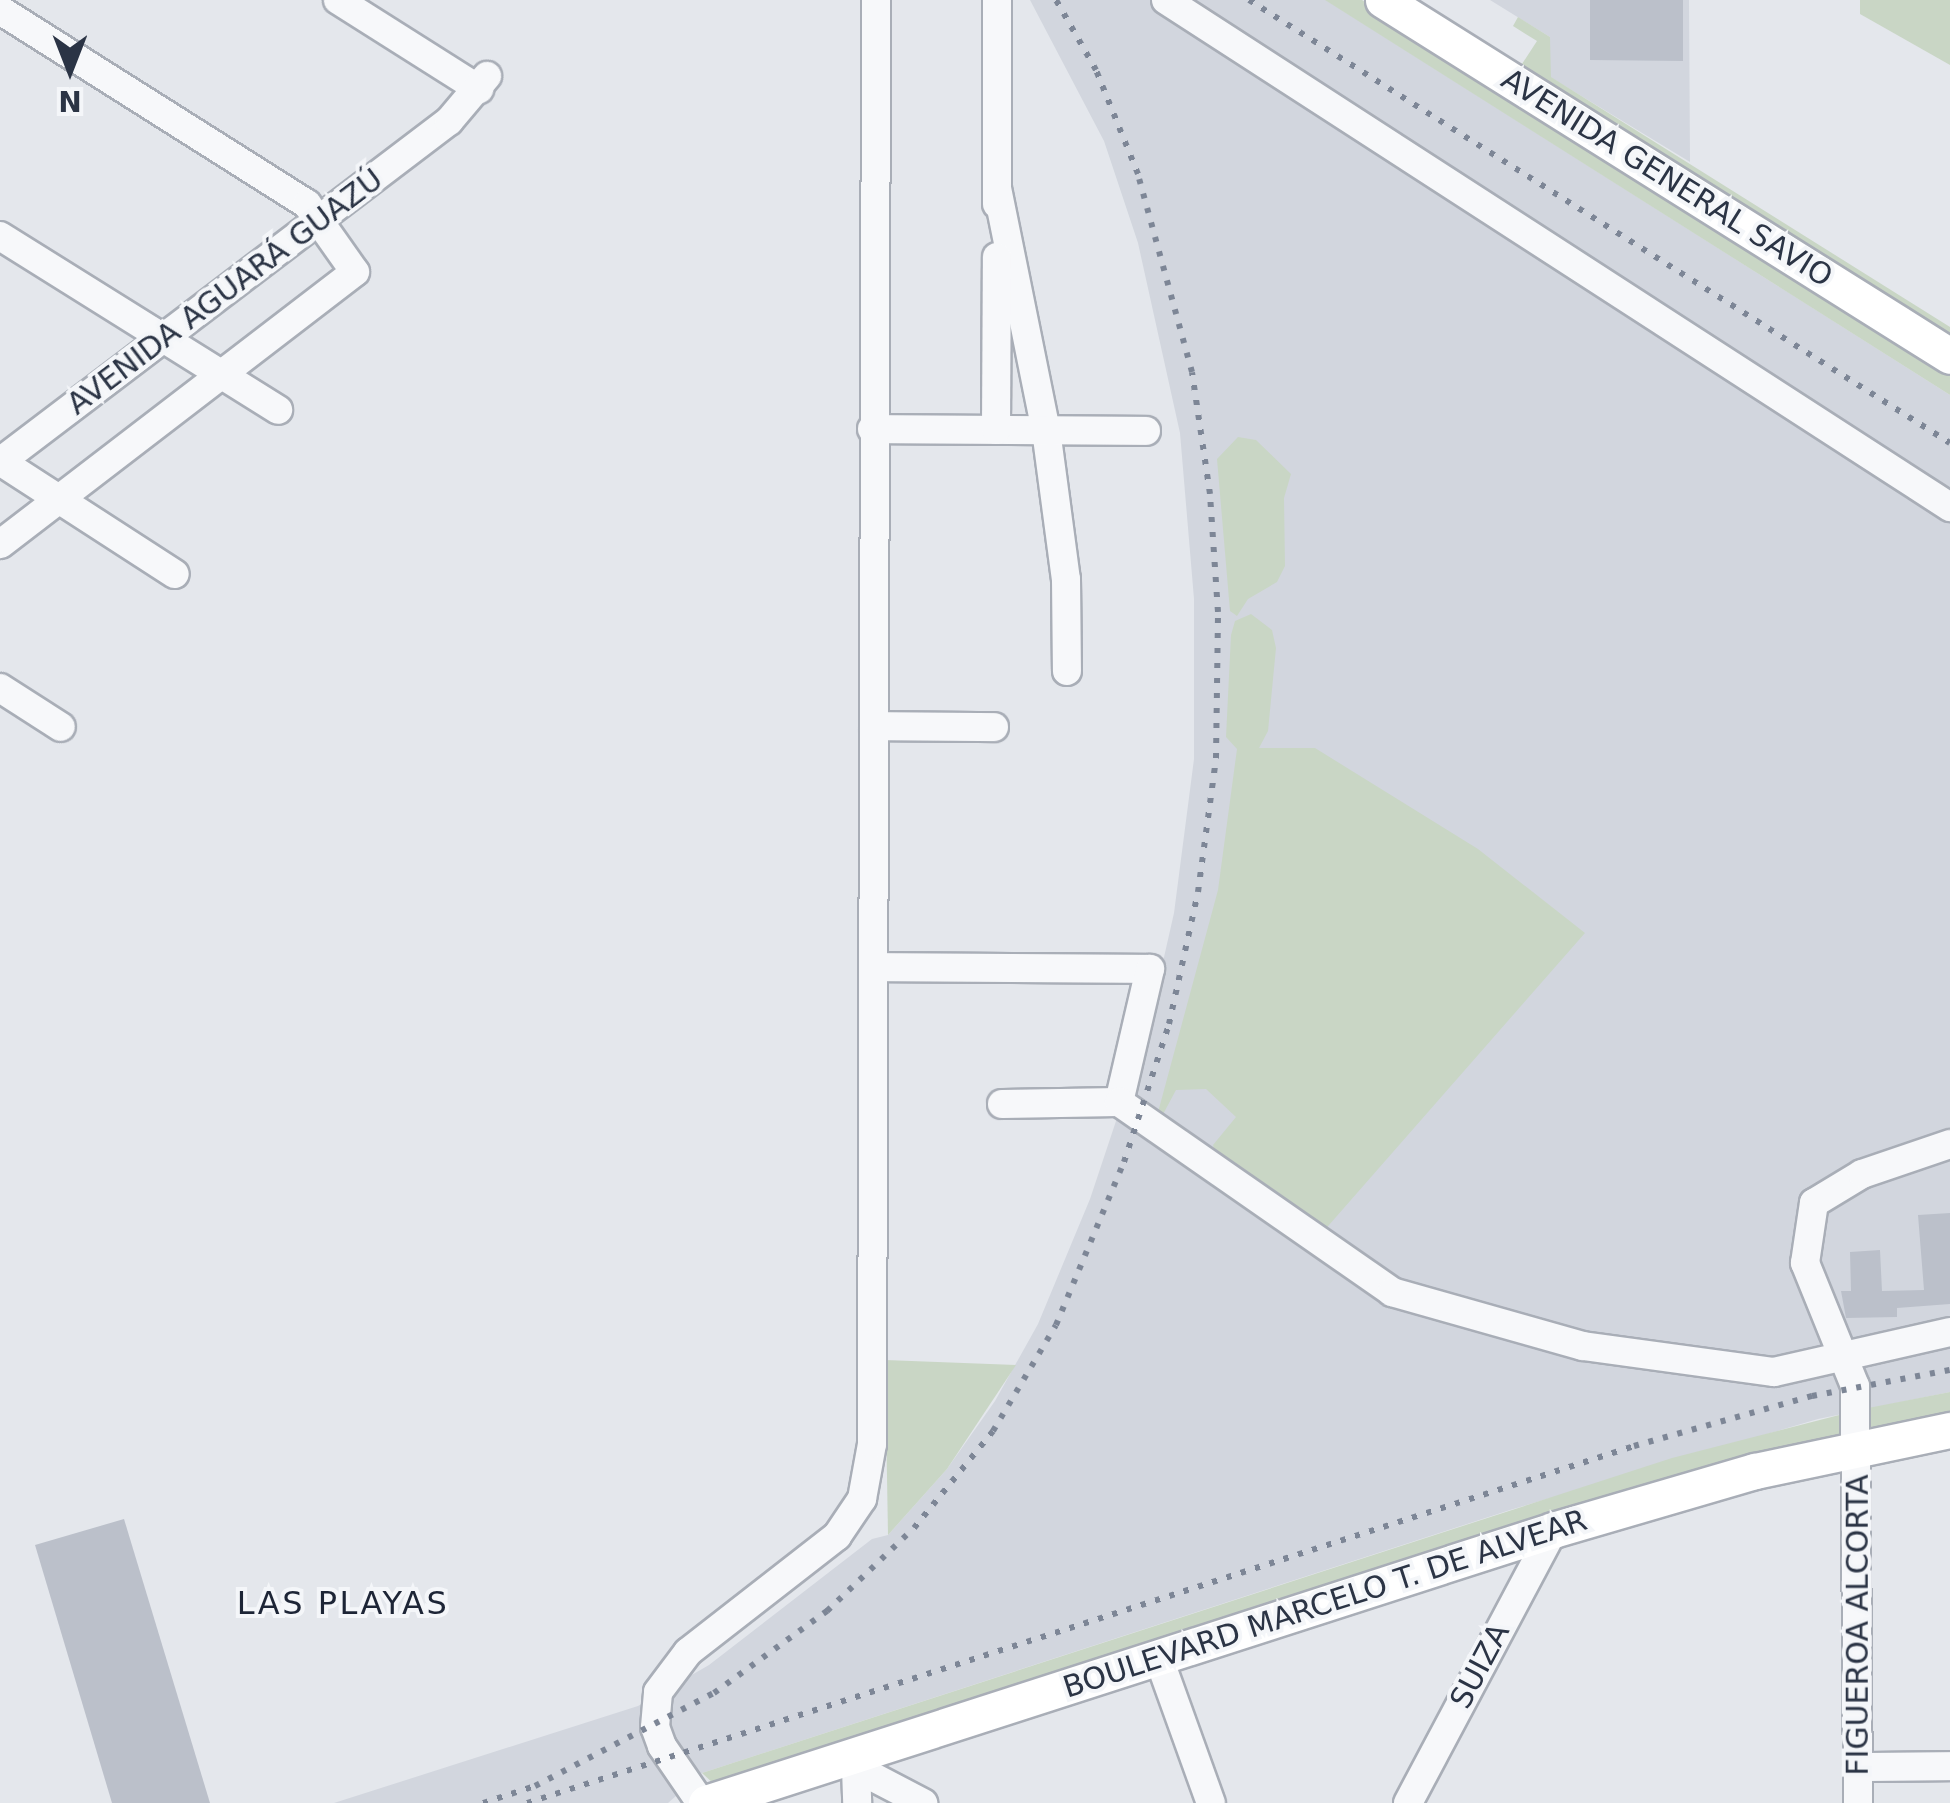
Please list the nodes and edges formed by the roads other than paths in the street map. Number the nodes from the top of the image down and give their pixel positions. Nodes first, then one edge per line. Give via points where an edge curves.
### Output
1 (338, 0) edge
2 (876, 0) edge
3 (997, 0) edge
4 (1166, 0) edge
5 (1383, 0) edge
6 (0, 10) edge
7 (997, 188) junction
8 (320, 219) junction
9 (0, 236) edge
10 (163, 338) junction
11 (1950, 356) edge
12 (221, 375) junction
13 (278, 410) dead end
14 (872, 430) junction
15 (996, 430) junction
16 (1046, 430) junction
17 (1146, 431) dead end
18 (0, 462) edge
19 (57, 500) junction
20 (1950, 507) edge
21 (0, 544) edge
22 (175, 574) dead end
23 (1067, 671) dead end
24 (0, 688) edge
25 (874, 726) junction
26 (62, 727) dead end
27 (994, 727) dead end
28 (874, 967) junction
29 (1119, 1102) junction
30 (1002, 1104) dead end
31 (1950, 1144) edge
32 (1950, 1332) edge
33 (1846, 1355) junction
34 (1950, 1430) edge
35 (1858, 1448) junction
36 (1553, 1530) junction
37 (1158, 1656) junction
38 (854, 1762) junction
39 (1858, 1766) junction
40 (1950, 1766) edge
41 (704, 1803) edge
42 (856, 1803) edge
43 (923, 1803) edge
44 (1211, 1803) edge
45 (1408, 1803) edge
46 (1858, 1803) edge

1 - 8 street, AVENIDA AGUARÁ GUAZÚ via 482,82 450,121
2 - 14 street
3 - 7 street
4 - 20 street
5 - 11 main road, AVENIDA GENERAL SAVIO
6 - 8 street via 307,204
7 - 15 street
7 - 16 street
8 - 10 street, AVENIDA AGUARÁ GUAZÚ
8 - 12 street, AVENIDA AGUARÁ GUAZÚ via 354,272
9 - 10 street
10 - 12 street
10 - 18 street, AVENIDA AGUARÁ GUAZÚ
12 - 13 street
12 - 19 street, AVENIDA AGUARÁ GUAZÚ
14 - 15 street
14 - 25 street
15 - 16 street
16 - 17 street
16 - 23 street via 1066,579
18 - 19 street
19 - 21 street, AVENIDA AGUARÁ GUAZÚ
19 - 22 street
24 - 26 street
25 - 27 street
25 - 28 street
28 - 29 street via 1150,969
28 - 41 street via 869,1476 838,1536 688,1652 663,1681 656,1727
29 - 30 street
29 - 33 street via 1401,1296 1584,1346 1648,1356 1774,1372
31 - 33 street, FIGUEROA ALCORTA via 1862,1174 1814,1204 1805,1263
32 - 33 street
33 - 35 street, FIGUEROA ALCORTA
34 - 35 main road, BOULEVARD MARCELO T. DE ALVEAR
35 - 36 main road, BOULEVARD MARCELO T. DE ALVEAR
35 - 39 street, FIGUEROA ALCORTA
36 - 37 main road, BOULEVARD MARCELO T. DE ALVEAR
36 - 45 street, SUIZA
37 - 38 main road, BOULEVARD MARCELO T. DE ALVEAR
37 - 44 street
38 - 41 main road, BOULEVARD MARCELO T. DE ALVEAR
38 - 42 street
38 - 43 street
39 - 40 street
39 - 46 street, FIGUEROA ALCORTA

